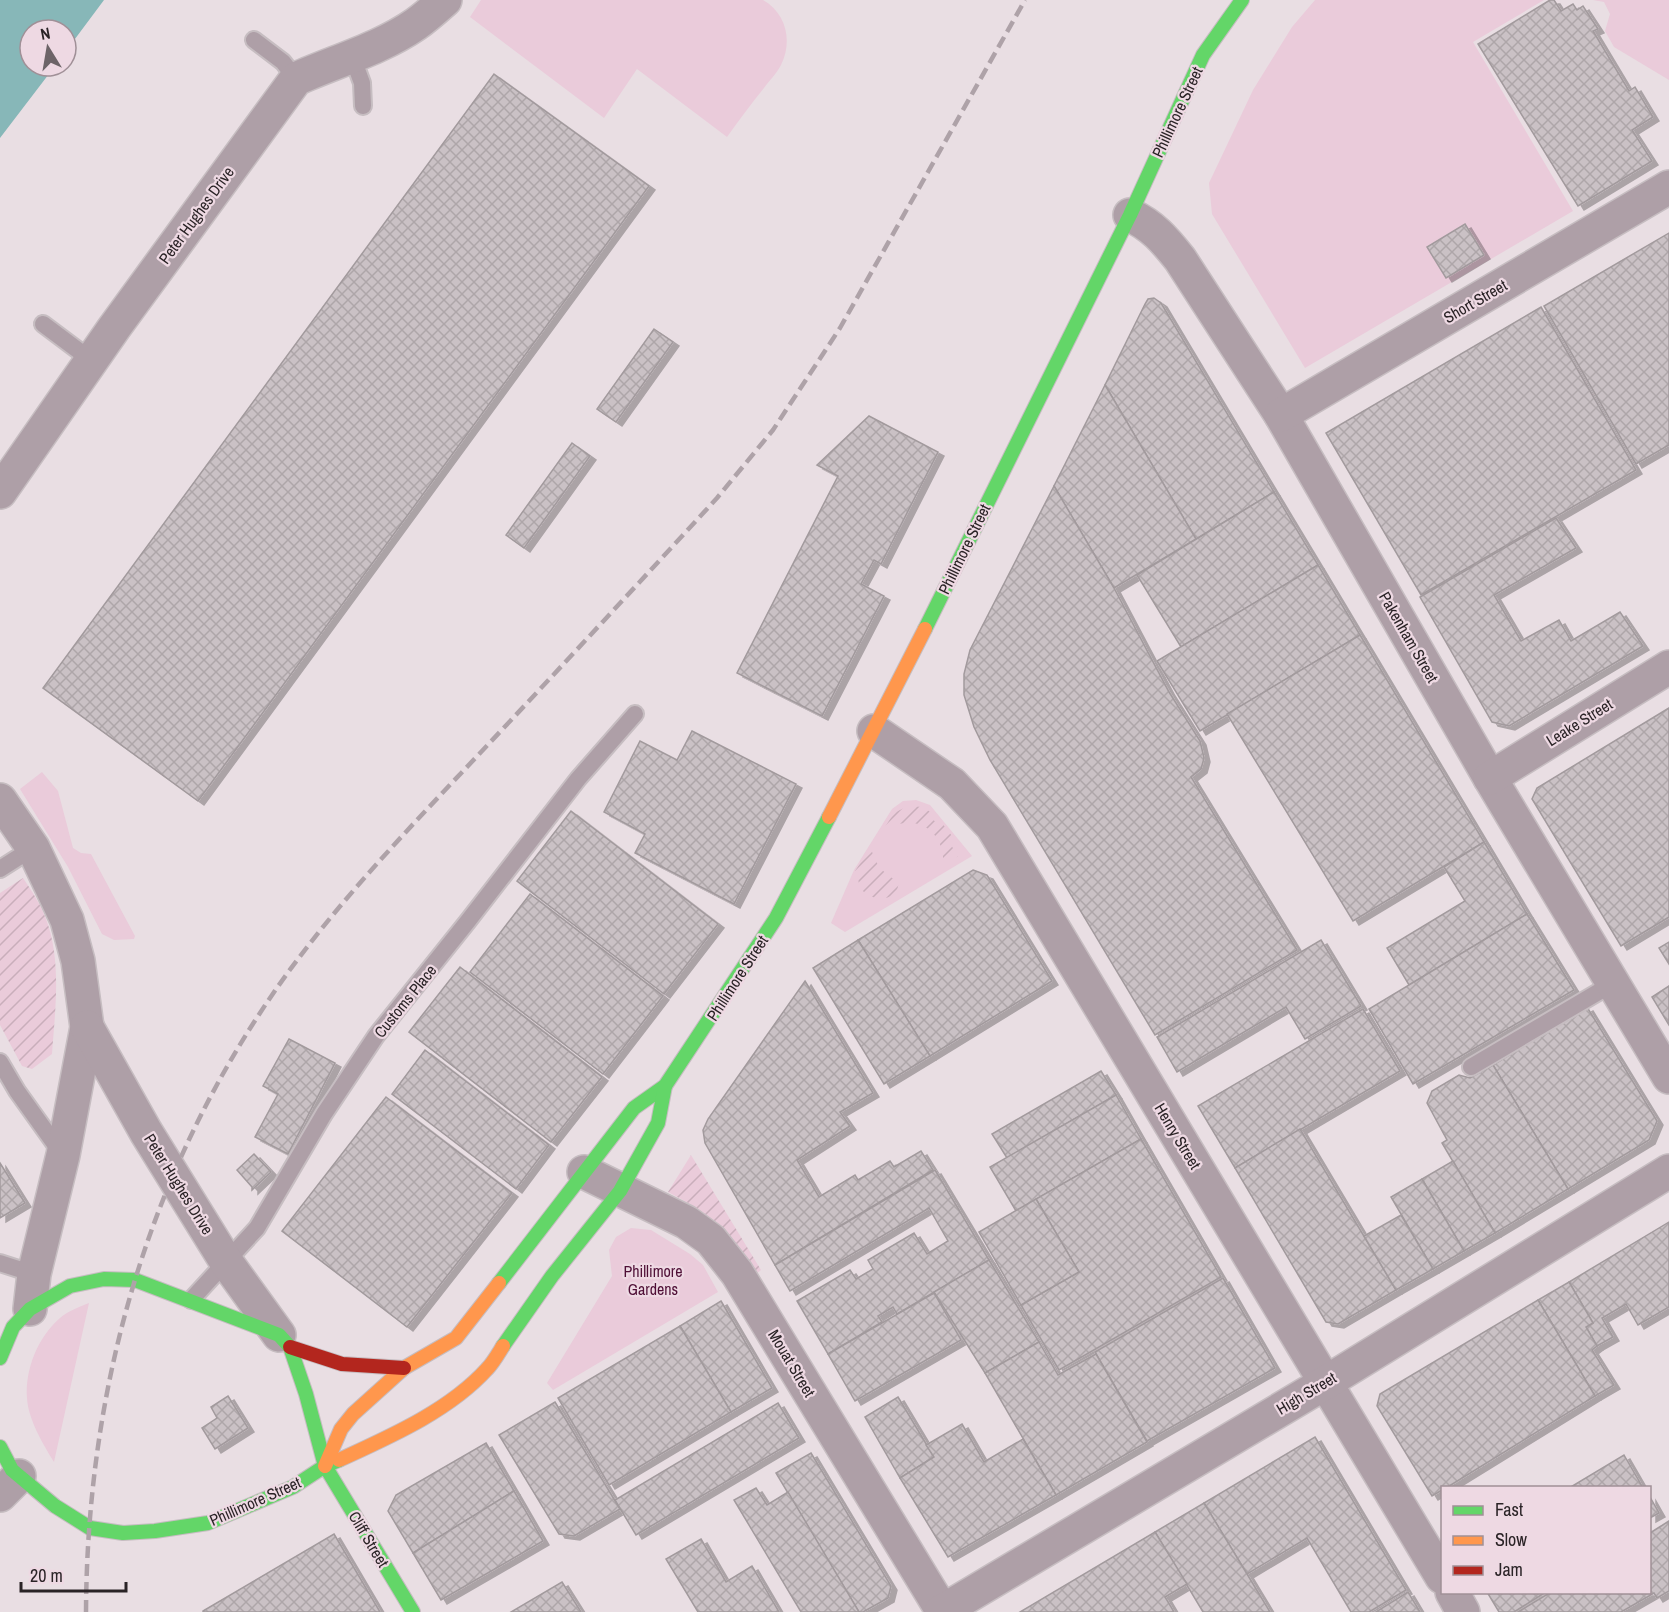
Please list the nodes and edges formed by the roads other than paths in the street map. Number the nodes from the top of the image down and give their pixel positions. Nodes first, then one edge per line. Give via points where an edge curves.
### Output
1 (445, 0) edge
2 (1242, 0) edge
3 (254, 40) dead end
4 (352, 56) junction
5 (296, 80) junction
6 (363, 106) dead end
7 (1669, 187) edge
8 (1130, 215) junction
9 (43, 324) dead end
10 (91, 360) junction
11 (1281, 415) junction
12 (0, 492) edge
13 (1669, 667) edge
14 (635, 714) dead end
15 (874, 732) junction
16 (1490, 778) junction
17 (0, 800) edge
18 (33, 848) junction
19 (0, 869) edge
20 (1612, 984) junction
21 (87, 1027) junction
22 (0, 1062) edge
23 (1471, 1067) dead end
24 (1669, 1077) edge
25 (666, 1086) junction
26 (8, 1090) edge
27 (63, 1155) junction
28 (1669, 1171) edge
29 (584, 1172) junction
30 (620, 1191) junction
31 (0, 1263) edge
32 (227, 1263) junction
33 (34, 1274) junction
34 (191, 1300) junction
35 (30, 1310) junction
36 (285, 1341) junction
37 (1, 1351) edge
38 (404, 1368) junction
39 (1325, 1383) junction
40 (325, 1466) junction
41 (5, 1468) edge
42 (1441, 1574) edge
43 (1453, 1594) edge
44 (413, 1612) edge
45 (942, 1612) edge
46 (1463, 1612) edge

1 - 4 street, Peter Hughes Drive via 416,24
2 - 8 street, Phillimore Street via 1203,55
3 - 5 lane via 283,62
4 - 5 street, Peter Hughes Drive
4 - 6 lane via 362,83
5 - 10 street, Peter Hughes Drive
7 - 11 street, Short Street
8 - 11 street, Pakenham Street via 1148,224 1179,259
8 - 15 street, Phillimore Street
9 - 10 lane
10 - 12 street, Peter Hughes Drive
11 - 16 street, Pakenham Street
13 - 16 street, Leake Street
14 - 32 lane, Customs Place via 578,779 376,1036 324,1114 257,1228
15 - 25 street, Phillimore Street via 776,918
15 - 39 street, Henry Street via 952,784 992,826
16 - 20 street, Pakenham Street
17 - 18 street, Peter Hughes Drive
18 - 19 lane
18 - 21 street, Peter Hughes Drive via 67,920 78,961
20 - 23 lane
20 - 24 street, Pakenham Street
21 - 27 street, Peter Hughes Drive
21 - 32 street, Peter Hughes Drive
22 - 26 lane
25 - 29 street, Phillimore Street via 634,1108
25 - 30 street, Phillimore Street via 658,1123
26 - 27 lane
27 - 33 street, Peter Hughes Drive
28 - 39 street, High Street
29 - 30 street, Mouat Street
29 - 38 street, Phillimore Street via 456,1338
30 - 40 street, Phillimore Street via 552,1276 487,1369 464,1391 405,1430
30 - 45 street, Mouat Street via 686,1222 711,1240 737,1272
31 - 33 lane
32 - 34 lane, Customs Place
32 - 36 street, Peter Hughes Drive
33 - 35 street, Peter Hughes Drive
34 - 35 street via 135,1280 104,1279 70,1286
34 - 36 street
35 - 37 street via 13,1327
36 - 38 street via 342,1364
36 - 40 street via 306,1394
38 - 40 street, Phillimore Street via 353,1414 341,1429
39 - 42 street, Henry Street
39 - 45 street, High Street
40 - 41 street, Phillimore Street via 293,1487 208,1523 123,1533 90,1528
40 - 44 street, Cliff Street
43 - 46 street

